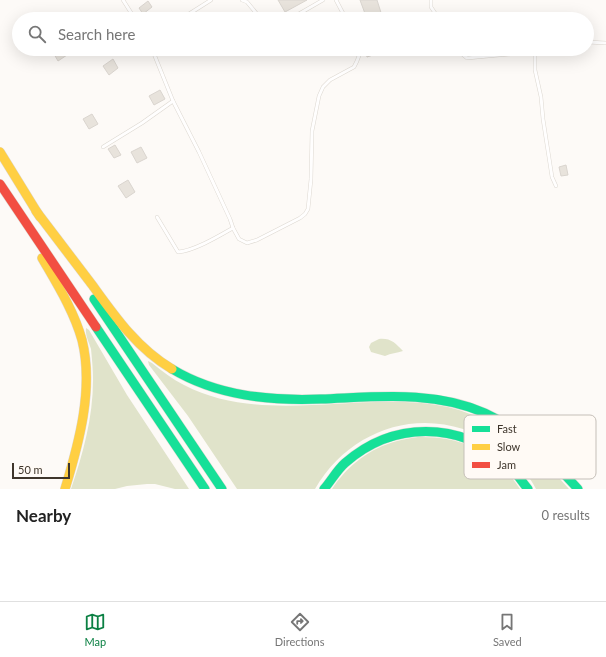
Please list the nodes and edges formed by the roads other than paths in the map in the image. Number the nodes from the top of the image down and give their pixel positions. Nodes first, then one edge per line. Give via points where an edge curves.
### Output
1 (123, 0) edge
2 (211, 0) edge
3 (242, 0) edge
4 (323, 0) edge
5 (336, 0) edge
6 (431, 0) edge
7 (131, 12) edge
8 (192, 12) edge
9 (255, 12) edge
10 (302, 12) edge
11 (342, 12) edge
12 (434, 12) edge
13 (594, 42) edge
14 (606, 43) edge
15 (155, 56) edge
16 (359, 56) edge
17 (465, 56) edge
18 (490, 56) edge
19 (535, 56) edge
20 (173, 101) junction
21 (103, 148) dead end
22 (0, 152) edge
23 (0, 184) edge
24 (556, 186) dead end
25 (7, 195) junction
26 (36, 211) junction
27 (157, 216) dead end
28 (233, 228) junction
29 (489, 415) edge
30 (464, 438) edge
31 (521, 479) edge
32 (569, 479) edge
33 (65, 489) edge
34 (205, 489) edge
35 (222, 489) edge
36 (324, 489) edge
37 (528, 489) edge
38 (578, 489) edge

1 - 7 lane
2 - 8 lane
3 - 9 lane
4 - 10 lane
5 - 11 lane
6 - 12 lane
13 - 14 lane
15 - 20 lane
16 - 28 lane via 354,67 330,80 323,87 312,131 311,179 306,214 257,240 247,242 239,239
17 - 18 lane
19 - 24 lane via 552,177
20 - 21 lane
20 - 28 lane
22 - 26 main road
23 - 25 main road
25 - 33 main road via 64,298 82,342 85,372 84,405 76,450
25 - 34 main road
26 - 29 main road via 135,340 161,363 208,387 258,397 306,399 410,396 450,402
26 - 35 main road
27 - 28 lane via 178,252 210,241
30 - 36 main road via 441,432 411,431 384,438 346,461
31 - 37 main road
32 - 38 main road

